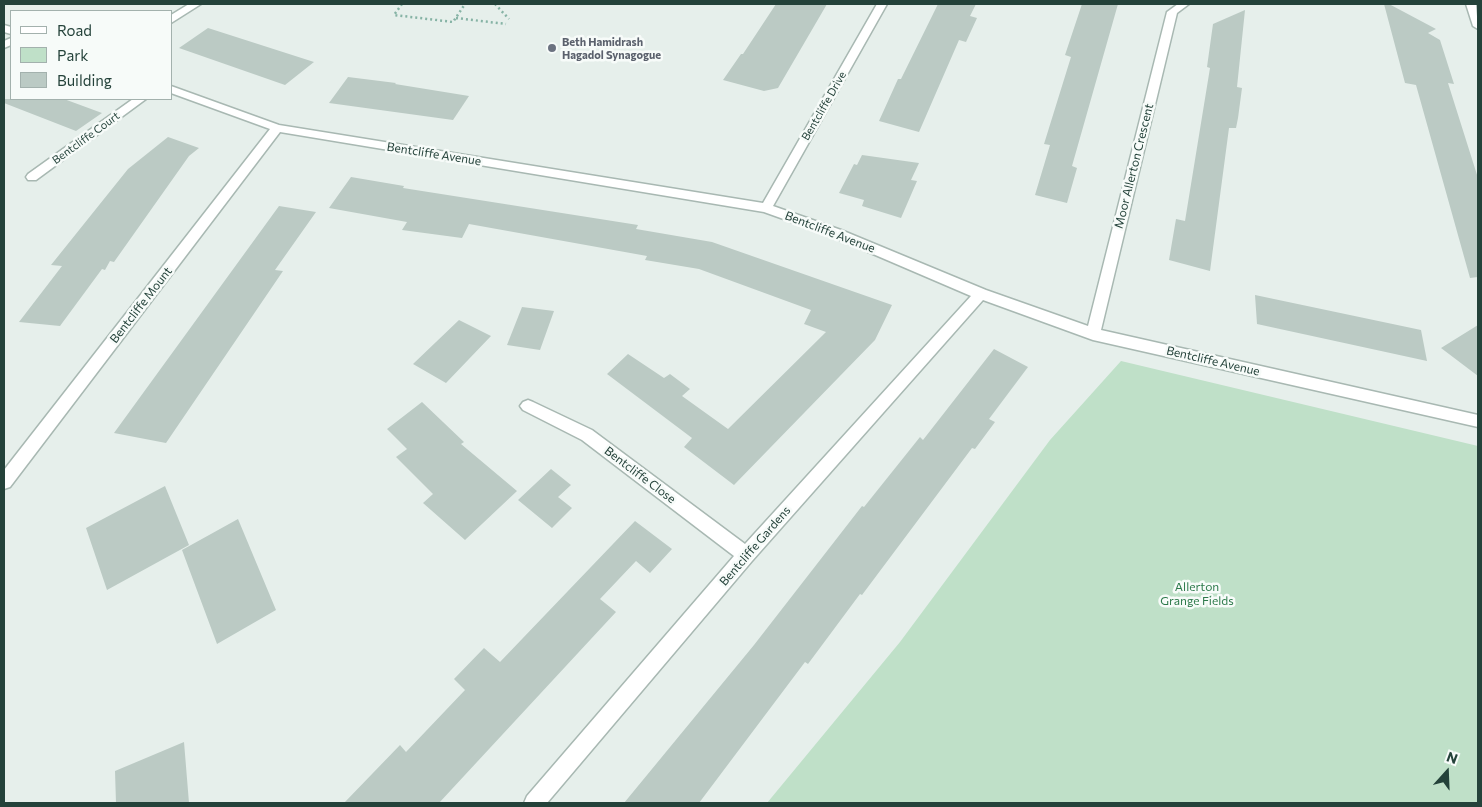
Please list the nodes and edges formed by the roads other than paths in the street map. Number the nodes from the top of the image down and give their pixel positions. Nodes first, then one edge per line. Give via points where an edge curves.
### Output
1 (196, 4) edge
2 (882, 4) edge
3 (1184, 4) edge
4 (1470, 4) edge
5 (172, 19) edge
6 (1478, 26) edge
7 (172, 89) edge
8 (139, 100) edge
9 (277, 128) junction
10 (32, 177) dead end
11 (766, 208) junction
12 (981, 294) junction
13 (1093, 334) junction
14 (528, 406) dead end
15 (1478, 421) edge
16 (4, 482) edge
17 (746, 555) junction
18 (534, 803) edge

1 - 5 street
2 - 11 street, Bentcliffe Drive
3 - 13 street, Moor Allerton Crescent via 1172,12
4 - 6 street
7 - 9 street, Bentcliffe Avenue
8 - 10 street, Bentcliffe Court
9 - 11 street, Bentcliffe Avenue
9 - 16 street, Bentcliffe Mount
11 - 12 street, Bentcliffe Avenue via 836,233
12 - 13 street, Bentcliffe Avenue
12 - 17 street, Bentcliffe Gardens
13 - 15 street, Bentcliffe Avenue
14 - 17 street, Bentcliffe Close via 587,435
17 - 18 street, Bentcliffe Gardens

